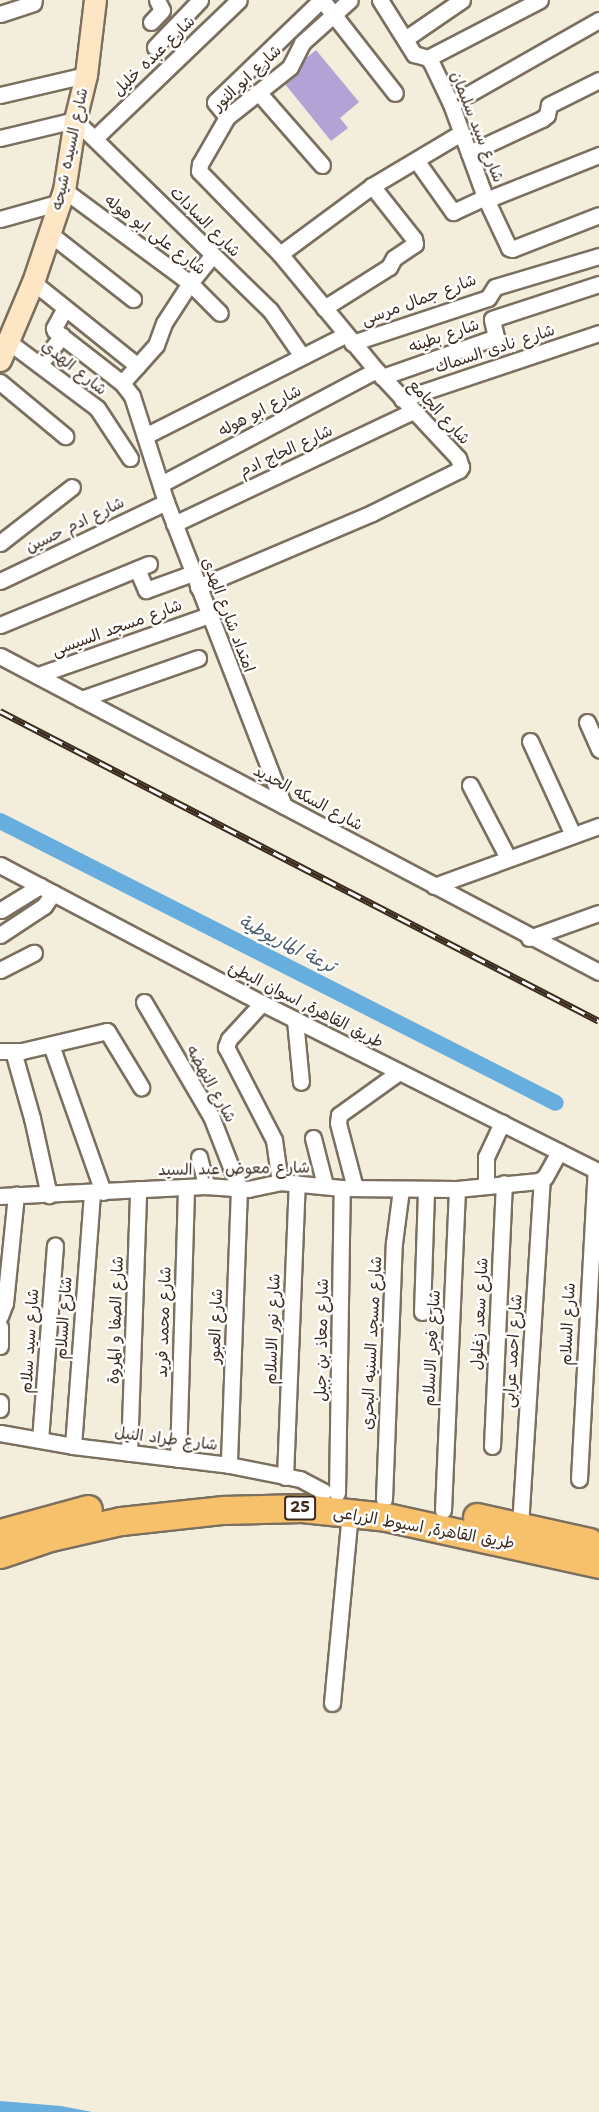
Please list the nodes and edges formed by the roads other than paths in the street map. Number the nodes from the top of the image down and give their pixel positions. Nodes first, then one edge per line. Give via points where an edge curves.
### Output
1 (34, 0) edge
2 (95, 0) edge
3 (158, 0) edge
4 (200, 0) edge
5 (239, 0) edge
6 (321, 0) edge
7 (350, 0) edge
8 (380, 0) edge
9 (462, 0) edge
10 (540, 0) edge
11 (0, 14) edge
12 (334, 17) junction
13 (599, 21) edge
14 (151, 22) dead end
15 (405, 39) junction
16 (155, 47) dead end
17 (428, 58) junction
18 (86, 75) junction
19 (599, 80) edge
20 (258, 92) junction
21 (394, 93) dead end
22 (0, 95) edge
23 (451, 104) junction
24 (227, 117) junction
25 (75, 120) junction
26 (461, 133) junction
27 (0, 138) edge
28 (95, 138) junction
29 (469, 153) junction
30 (599, 155) edge
31 (416, 160) junction
32 (200, 164) joint
33 (322, 165) dead end
34 (372, 186) junction
35 (62, 196) junction
36 (486, 198) junction
37 (599, 214) edge
38 (0, 219) edge
39 (49, 233) junction
40 (280, 255) junction
41 (212, 256) junction
42 (599, 256) edge
43 (33, 282) junction
44 (190, 283) junction
45 (599, 284) edge
46 (134, 299) dead end
47 (65, 308) junction
48 (324, 308) junction
49 (220, 313) dead end
50 (599, 333) edge
51 (62, 336) junction
52 (349, 339) junction
53 (5, 351) edge
54 (302, 356) junction
55 (40, 364) junction
56 (138, 366) junction
57 (379, 374) junction
58 (0, 382) edge
59 (122, 383) junction
60 (402, 399) junction
61 (413, 411) junction
62 (65, 436) dead end
63 (145, 436) junction
64 (130, 458) dead end
65 (160, 484) junction
66 (72, 487) dead end
67 (166, 502) junction
68 (174, 524) junction
69 (0, 543) edge
70 (195, 580) junction
71 (0, 581) edge
72 (209, 615) junction
73 (0, 625) edge
74 (0, 656) edge
75 (198, 658) dead end
76 (38, 675) junction
77 (81, 699) junction
78 (587, 722) dead end
79 (530, 741) dead end
80 (599, 749) edge
81 (470, 785) dead end
82 (284, 806) junction
83 (599, 826) edge
84 (573, 836) junction
85 (508, 858) junction
86 (4, 871) edge
87 (434, 886) junction
88 (46, 889) junction
89 (1, 910) edge
90 (599, 913) edge
91 (0, 935) edge
92 (529, 938) junction
93 (34, 954) dead end
94 (0, 970) edge
95 (599, 972) edge
96 (144, 1002) dead end
97 (262, 1004) junction
98 (295, 1020) junction
99 (51, 1045) junction
100 (7, 1051) edge
101 (399, 1072) junction
102 (301, 1082) dead end
103 (141, 1087) dead end
104 (502, 1123) junction
105 (313, 1138) dead end
106 (559, 1152) junction
107 (199, 1157) dead end
108 (598, 1171) edge
109 (542, 1180) junction
110 (280, 1182) junction
111 (297, 1183) junction
112 (504, 1183) junction
113 (325, 1185) junction
114 (486, 1185) junction
115 (206, 1186) junction
116 (186, 1187) junction
117 (238, 1188) junction
118 (349, 1188) junction
119 (138, 1189) junction
120 (401, 1189) junction
121 (426, 1189) junction
122 (457, 1189) junction
123 (97, 1193) junction
124 (49, 1195) junction
125 (8, 1196) edge
126 (55, 1246) dead end
127 (422, 1312) dead end
128 (0, 1316) edge
129 (0, 1327) edge
130 (0, 1346) edge
131 (0, 1402) edge
132 (0, 1409) edge
133 (0, 1433) edge
134 (40, 1440) junction
135 (73, 1446) junction
136 (492, 1446) dead end
137 (129, 1453) junction
138 (178, 1459) junction
139 (229, 1465) junction
140 (285, 1477) junction
141 (579, 1479) dead end
142 (337, 1499) junction
143 (384, 1499) junction
144 (443, 1510) junction
145 (520, 1526) junction
146 (0, 1533) edge
147 (599, 1545) edge
148 (0, 1554) edge
149 (599, 1564) edge
150 (332, 1704) dead end

1 - 11 street
2 - 18 street, شارع السيده شيحه
3 - 14 street via 162,10
4 - 16 street
5 - 28 street, شارع عبده خليل
6 - 12 street
6 - 24 street via 215,102
7 - 12 street, شارع ابو النور
8 - 15 street, شارع سيد سليمان
9 - 15 street
10 - 17 street
12 - 20 street, شارع ابو النور via 302,43 290,67
12 - 21 street
13 - 23 street
15 - 17 street, شارع سيد سليمان via 416,56
17 - 23 street, شارع سيد سليمان
18 - 22 street
18 - 25 street, شارع السيده شيحه
19 - 29 street via 549,105 542,118
20 - 24 street, شارع ابو النور
20 - 33 street
23 - 26 street, شارع سيد سليمان
24 - 32 street, شارع ابو النور
25 - 27 street
25 - 28 street, شارع السادات
25 - 35 street, شارع السيده شيحه
26 - 29 street, شارع سيد سليمان
26 - 31 street
28 - 41 street, شارع السادات
29 - 36 street, شارع سيد سليمان
30 - 36 street
31 - 34 street
31 - 36 street via 453,212
32 - 40 street, شارع الجامع via 202,177
34 - 40 street
34 - 48 street via 415,244 394,258 389,267
35 - 38 street
35 - 39 street, شارع السيده شيحه
35 - 44 street, شارع على ابو هوله
36 - 37 street, شارع سيد سليمان via 509,249
39 - 43 street, شارع السيده شيحه
39 - 46 street
40 - 48 street, شارع الجامع
41 - 44 street
41 - 54 street, شارع السادات via 270,310
42 - 52 street, شارع جمال مرسى via 495,287 488,298
43 - 47 street
43 - 53 street, شارع السيده شيحه
44 - 49 street, شارع على ابو هوله
44 - 56 street via 164,323 156,345
45 - 57 street, شارع بطينه via 492,320 495,337
47 - 51 street via 54,328
47 - 56 street
48 - 52 street, شارع الجامع
50 - 60 street, شارع نادى السماك
51 - 55 street
51 - 59 street
52 - 54 street, شارع جمال مرسى
52 - 57 street, شارع الجامع
53 - 55 street, شارع الهدي
54 - 63 street, شارع جمال مرسى
55 - 64 street, شارع الهدي via 97,408
56 - 59 street
57 - 60 street, شارع الجامع
57 - 65 street, شارع ابو هوله
58 - 62 street
59 - 63 street, امتداد شارع الهدى via 132,396
60 - 61 street, شارع الجامع
61 - 68 street, شارع الحاج ادم
61 - 70 street, شارع الجامع via 458,458 459,470 295,547
63 - 65 street, امتداد شارع الهدى
65 - 67 street, امتداد شارع الهدى
66 - 69 street
67 - 68 street, امتداد شارع الهدى
67 - 71 street, شارع ادم حسين
68 - 70 street, امتداد شارع الهدى
70 - 72 street, امتداد شارع الهدى
70 - 73 street via 146,590 143,567
72 - 76 street, شارع مسجد السيسى
72 - 82 street, امتداد شارع الهدى
74 - 76 street, شارع السكه الحديد
75 - 77 street
76 - 77 street, شارع السكه الحديد
77 - 82 street, شارع السكه الحديد
78 - 80 street
79 - 84 street
81 - 85 street
82 - 87 street, شارع السكه الحديد
83 - 84 street
84 - 85 street
85 - 87 street
86 - 88 street, طريق القاهرة, اسوان البطئ
87 - 92 street, شارع السكه الحديد
88 - 89 street
88 - 91 street via 44,906
88 - 97 street, طريق القاهرة, اسوان البطئ
90 - 92 street
92 - 95 street, شارع السكه الحديد
93 - 94 street
96 - 117 street, شارع النهضه via 211,1116
97 - 98 street, طريق القاهرة, اسوان البطئ
97 - 110 street via 226,1047 274,1140
98 - 101 street, طريق القاهرة, اسوان البطئ
98 - 102 street
99 - 100 street
99 - 103 street via 107,1031
99 - 123 street
100 - 124 street via 32,1118
101 - 104 street, طريق القاهرة, اسوان البطئ
101 - 118 street, شارع معاذ بن جبل via 339,1115
104 - 106 street, طريق القاهرة, اسوان البطئ
104 - 114 street via 486,1157
105 - 113 street
106 - 108 street, طريق القاهرة, اسوان البطئ
106 - 109 street
107 - 115 street
108 - 141 street, شارع السلام
109 - 112 street, شارع معوض عبد السيد
109 - 145 street, شارع احمد عرابى
110 - 111 street, شارع معوض عبد السيد
110 - 117 street, شارع معوض عبد السيد
111 - 113 street, شارع معوض عبد السيد
111 - 140 street, شارع نور الاسلام
112 - 114 street, شارع معوض عبد السيد
112 - 136 street, شارع سعد زغلول
113 - 118 street, شارع معوض عبد السيد
114 - 122 street, شارع معوض عبد السيد
115 - 116 street, شارع معوض عبد السيد
115 - 117 street, شارع معوض عبد السيد
116 - 119 street, شارع معوض عبد السيد
116 - 138 street, شارع محمد فريد
117 - 139 street, شارع العبور
118 - 120 street, شارع معوض عبد السيد
118 - 142 street, شارع معاذ بن جبل
119 - 123 street, شارع معوض عبد السيد
119 - 137 street, شارع الصفا و المروة
120 - 121 street, شارع معوض عبد السيد
120 - 143 street, شارع مسجد السنيه البحرى via 394,1243
121 - 122 street, شارع معوض عبد السيد
121 - 127 street
122 - 144 street, شارع فجر الاسلام
123 - 124 street, شارع معوض عبد السيد
123 - 135 street, شارع السلام
124 - 125 street, شارع معوض عبد السيد
125 - 128 street via 5,1304
126 - 134 street, شارع سيد سلام
129 - 130 street
131 - 132 street
133 - 134 street, شارع طراد النيل
134 - 135 street, شارع طراد النيل
135 - 137 street, شارع طراد النيل
137 - 138 street, شارع طراد النيل
138 - 139 street, شارع طراد النيل
139 - 140 street, شارع طراد النيل
140 - 142 street, شارع طراد النيل via 309,1482
142 - 143 highway, طريق القاهرة, اسيوط الزراعى / 25
142 - 146 highway, طريق القاهرة, اسيوط الزراعى / 25 via 254,1490 155,1498 86,1509
142 - 148 highway, طريق القاهرة, اسيوط الزراعى / 25 via 154,1516 85,1528
142 - 149 highway, طريق القاهرة, اسيوط الزراعى / 25
142 - 150 street, شارع معاذ بن جبل
143 - 144 highway, طريق القاهرة, اسيوط الزراعى / 25
144 - 145 highway, طريق القاهرة, اسيوط الزراعى / 25
145 - 147 highway, طريق القاهرة, اسيوط الزراعى / 25

